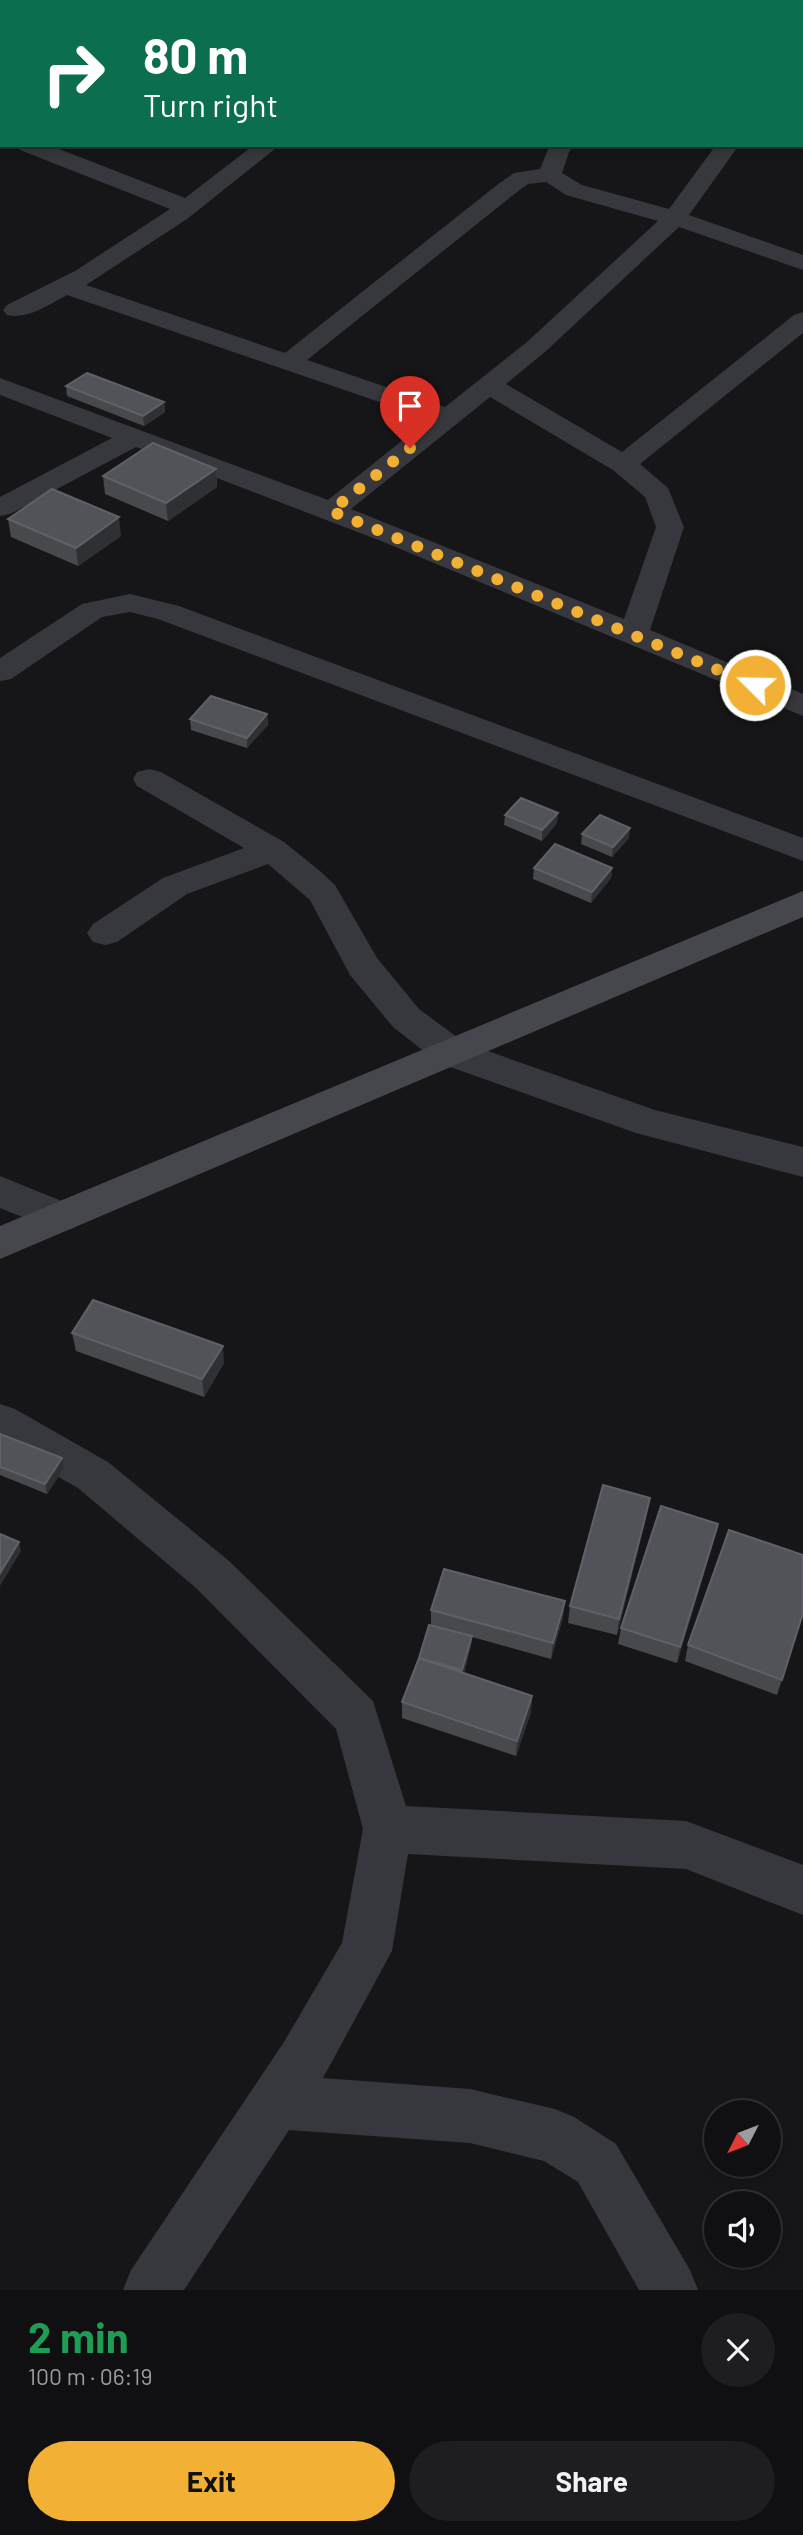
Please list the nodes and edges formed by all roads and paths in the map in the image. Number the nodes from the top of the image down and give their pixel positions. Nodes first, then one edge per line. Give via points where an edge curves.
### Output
1 (33, 147) edge
2 (266, 147) edge
3 (553, 147) edge
4 (727, 147) edge
5 (550, 176) junction
6 (187, 207) junction
7 (675, 218) junction
8 (803, 263) edge
9 (67, 287) junction
10 (5, 309) edge
11 (803, 320) edge
12 (289, 362) junction
13 (489, 385) junction
14 (0, 386) edge
15 (449, 417) junction
16 (132, 438) junction
17 (624, 464) junction
18 (0, 508) edge
19 (331, 511) junction
20 (634, 633) junction
21 (0, 672) edge
22 (803, 706) edge
23 (149, 779) dead end
24 (272, 850) junction
25 (803, 850) edge
26 (803, 903) edge
27 (105, 933) dead end
28 (452, 1053) junction
29 (803, 1162) edge
30 (0, 1191) edge
31 (60, 1217) junction
32 (0, 1243) edge
33 (0, 1422) edge
34 (388, 1829) junction
35 (803, 1890) edge
36 (276, 2102) junction
37 (151, 2290) edge
38 (670, 2290) edge

1 - 6 street
2 - 6 street
3 - 5 street
4 - 7 street
5 - 7 street via 574,190
5 - 12 street via 522,178 505,190
6 - 9 street
7 - 8 street
7 - 13 street
9 - 10 street
9 - 12 street
11 - 17 street
12 - 15 street
13 - 15 street
13 - 17 street
14 - 16 street
15 - 19 street
16 - 18 street
16 - 19 street
17 - 20 street via 658,494 670,527
19 - 20 street
20 - 22 street
21 - 25 street via 93,610 130,603 181,617
23 - 24 street
24 - 27 street via 175,886
24 - 28 street via 323,892 363,966 406,1018
26 - 28 street
28 - 29 street via 649,1123
28 - 31 street
30 - 31 street
31 - 32 street
33 - 34 street via 103,1483 212,1574 356,1717
34 - 35 street via 687,1845
34 - 36 street via 366,1951
36 - 37 street
36 - 38 street via 470,2116 555,2136 597,2162

